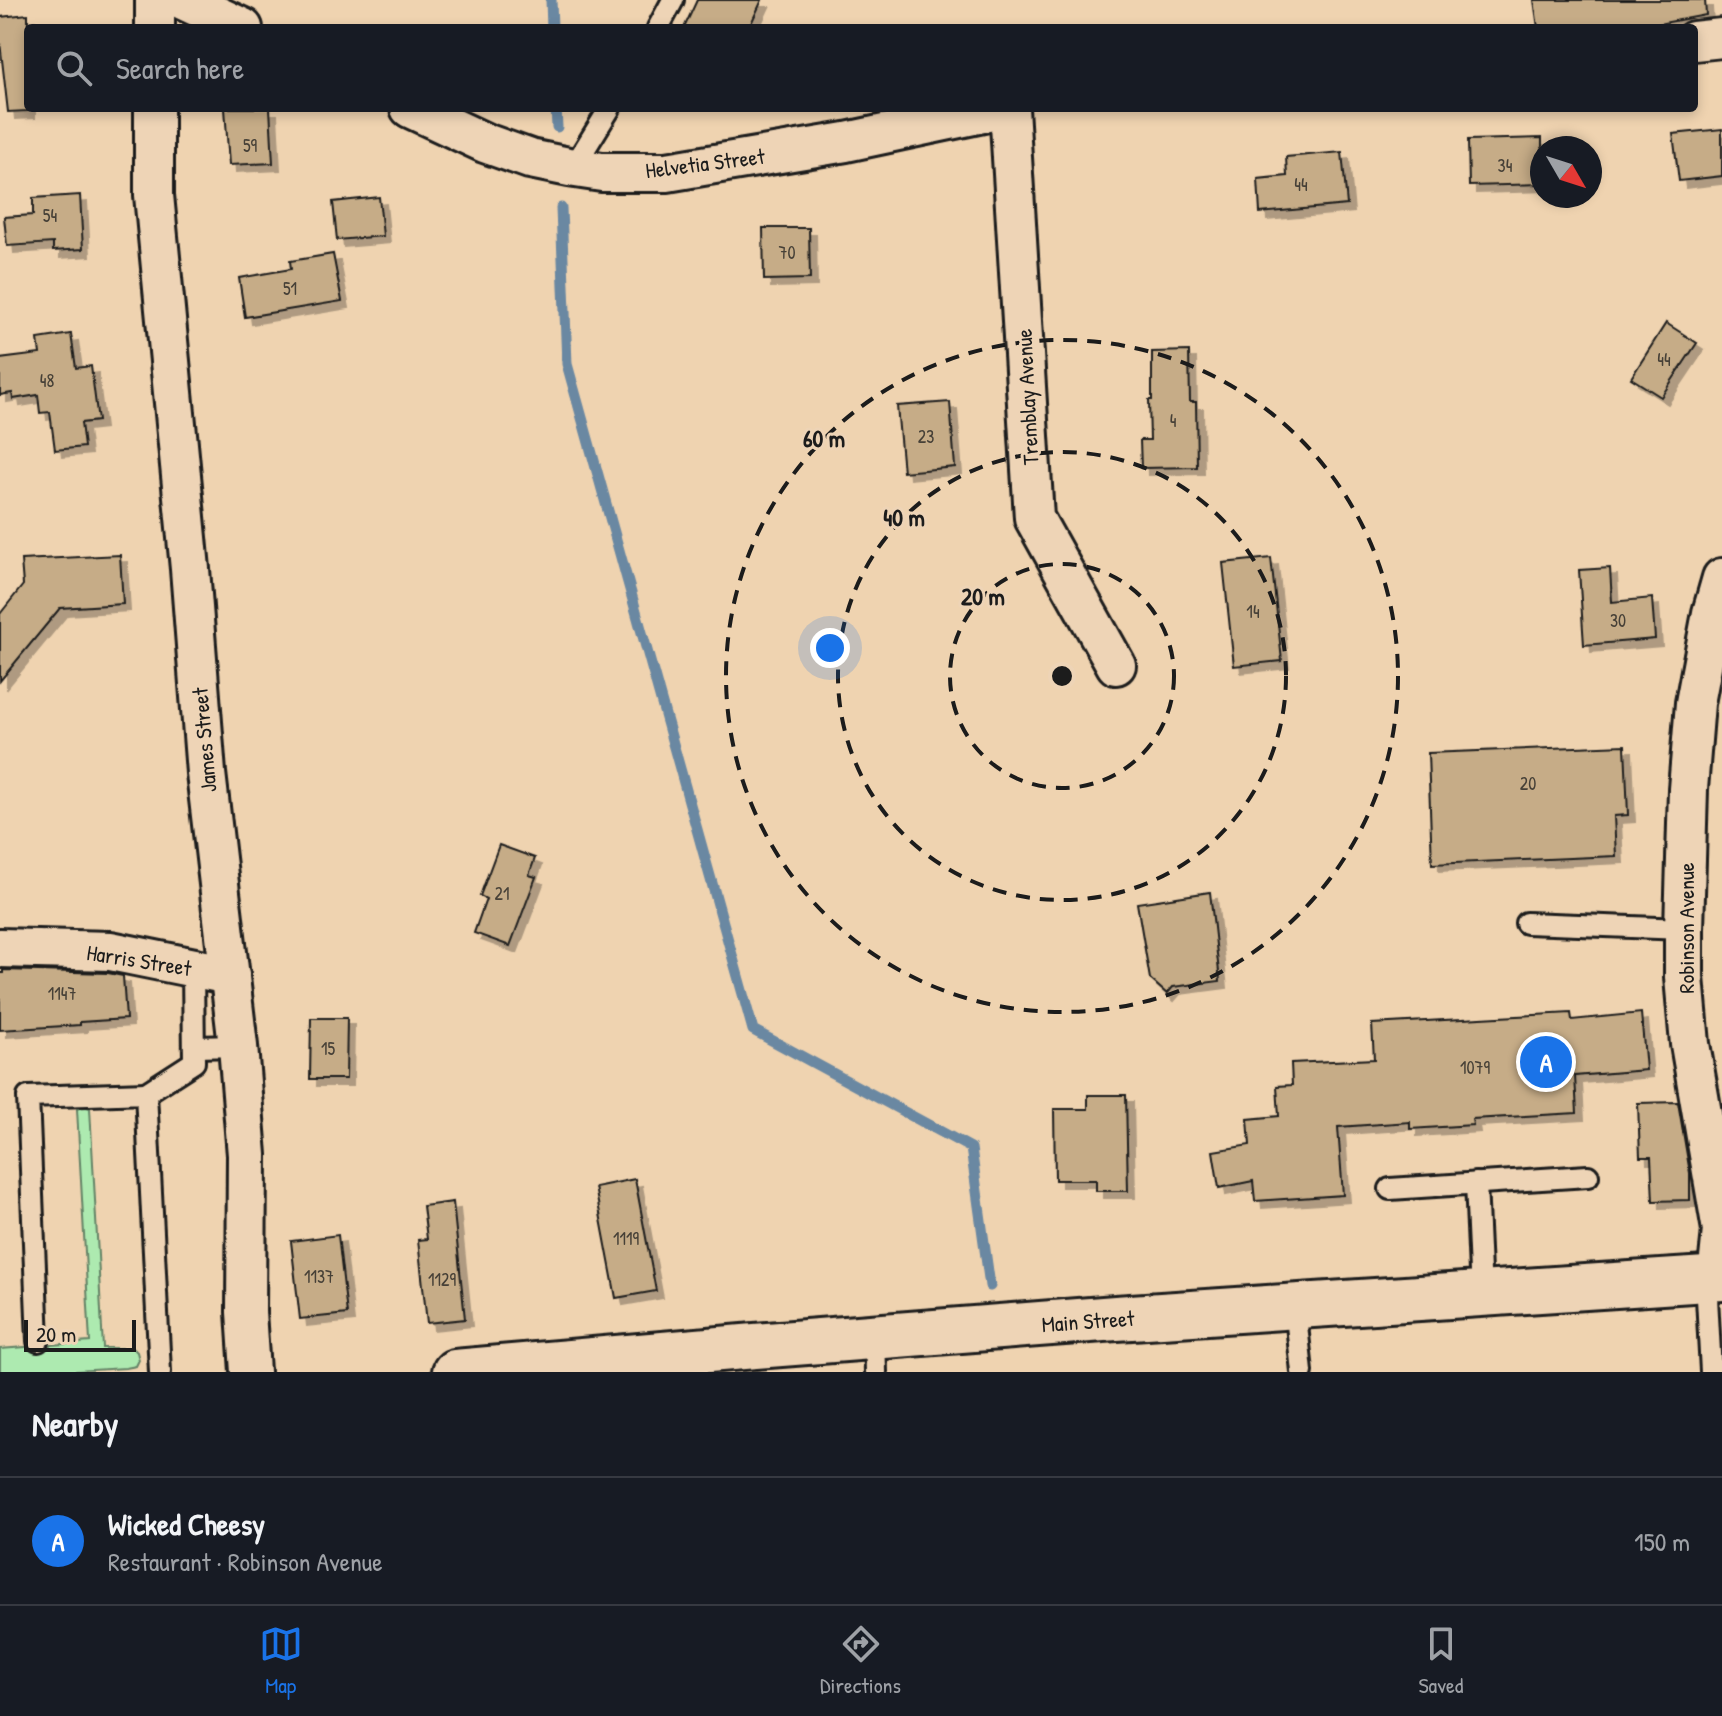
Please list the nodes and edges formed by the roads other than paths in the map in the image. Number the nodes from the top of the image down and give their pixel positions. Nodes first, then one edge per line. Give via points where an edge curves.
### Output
1 (155, 0) edge
2 (183, 0) edge
3 (673, 0) edge
4 (155, 24) edge
5 (234, 24) edge
6 (660, 24) edge
7 (1722, 38) edge
8 (1698, 41) edge
9 (154, 112) edge
10 (419, 112) edge
11 (608, 112) edge
12 (989, 112) edge
13 (1008, 112) edge
14 (573, 168) junction
15 (1722, 578) edge
16 (1116, 665) dead end
17 (1526, 923) dead end
18 (1684, 929) junction
19 (0, 948) edge
20 (212, 971) junction
21 (238, 1046) junction
22 (194, 1047) junction
23 (146, 1093) junction
24 (1588, 1176) dead end
25 (1476, 1183) junction
26 (1390, 1189) dead end
27 (1715, 1279) edge
28 (1481, 1294) junction
29 (1295, 1306) junction
30 (38, 1341) dead end
31 (875, 1354) edge
32 (160, 1372) edge
33 (250, 1372) edge
34 (455, 1372) edge
35 (1302, 1372) edge
36 (1711, 1372) edge

1 - 4 street
2 - 5 street
3 - 6 lane
7 - 8 street
9 - 20 street, James Street via 154,195 206,773
10 - 14 street, Helvetia Street via 485,143
11 - 14 lane
12 - 14 street, Helvetia Street via 667,172
13 - 16 street, Tremblay Avenue via 1034,518
15 - 18 street, Robinson Avenue via 1695,703
17 - 18 lane
18 - 27 street, Robinson Avenue via 1690,1044 1722,1230
19 - 20 street, Harris Street via 111,951
20 - 21 street, James Street
20 - 22 lane
21 - 22 lane
21 - 33 street, James Street via 247,1155
22 - 23 lane via 194,1062
23 - 30 lane via 28,1097
23 - 32 lane
24 - 25 lane
25 - 26 lane
25 - 28 lane
27 - 28 main road, Main Street
27 - 36 lane
28 - 29 main road, Main Street
29 - 31 main road, Main Street
29 - 35 lane
31 - 34 main road, Main Street

